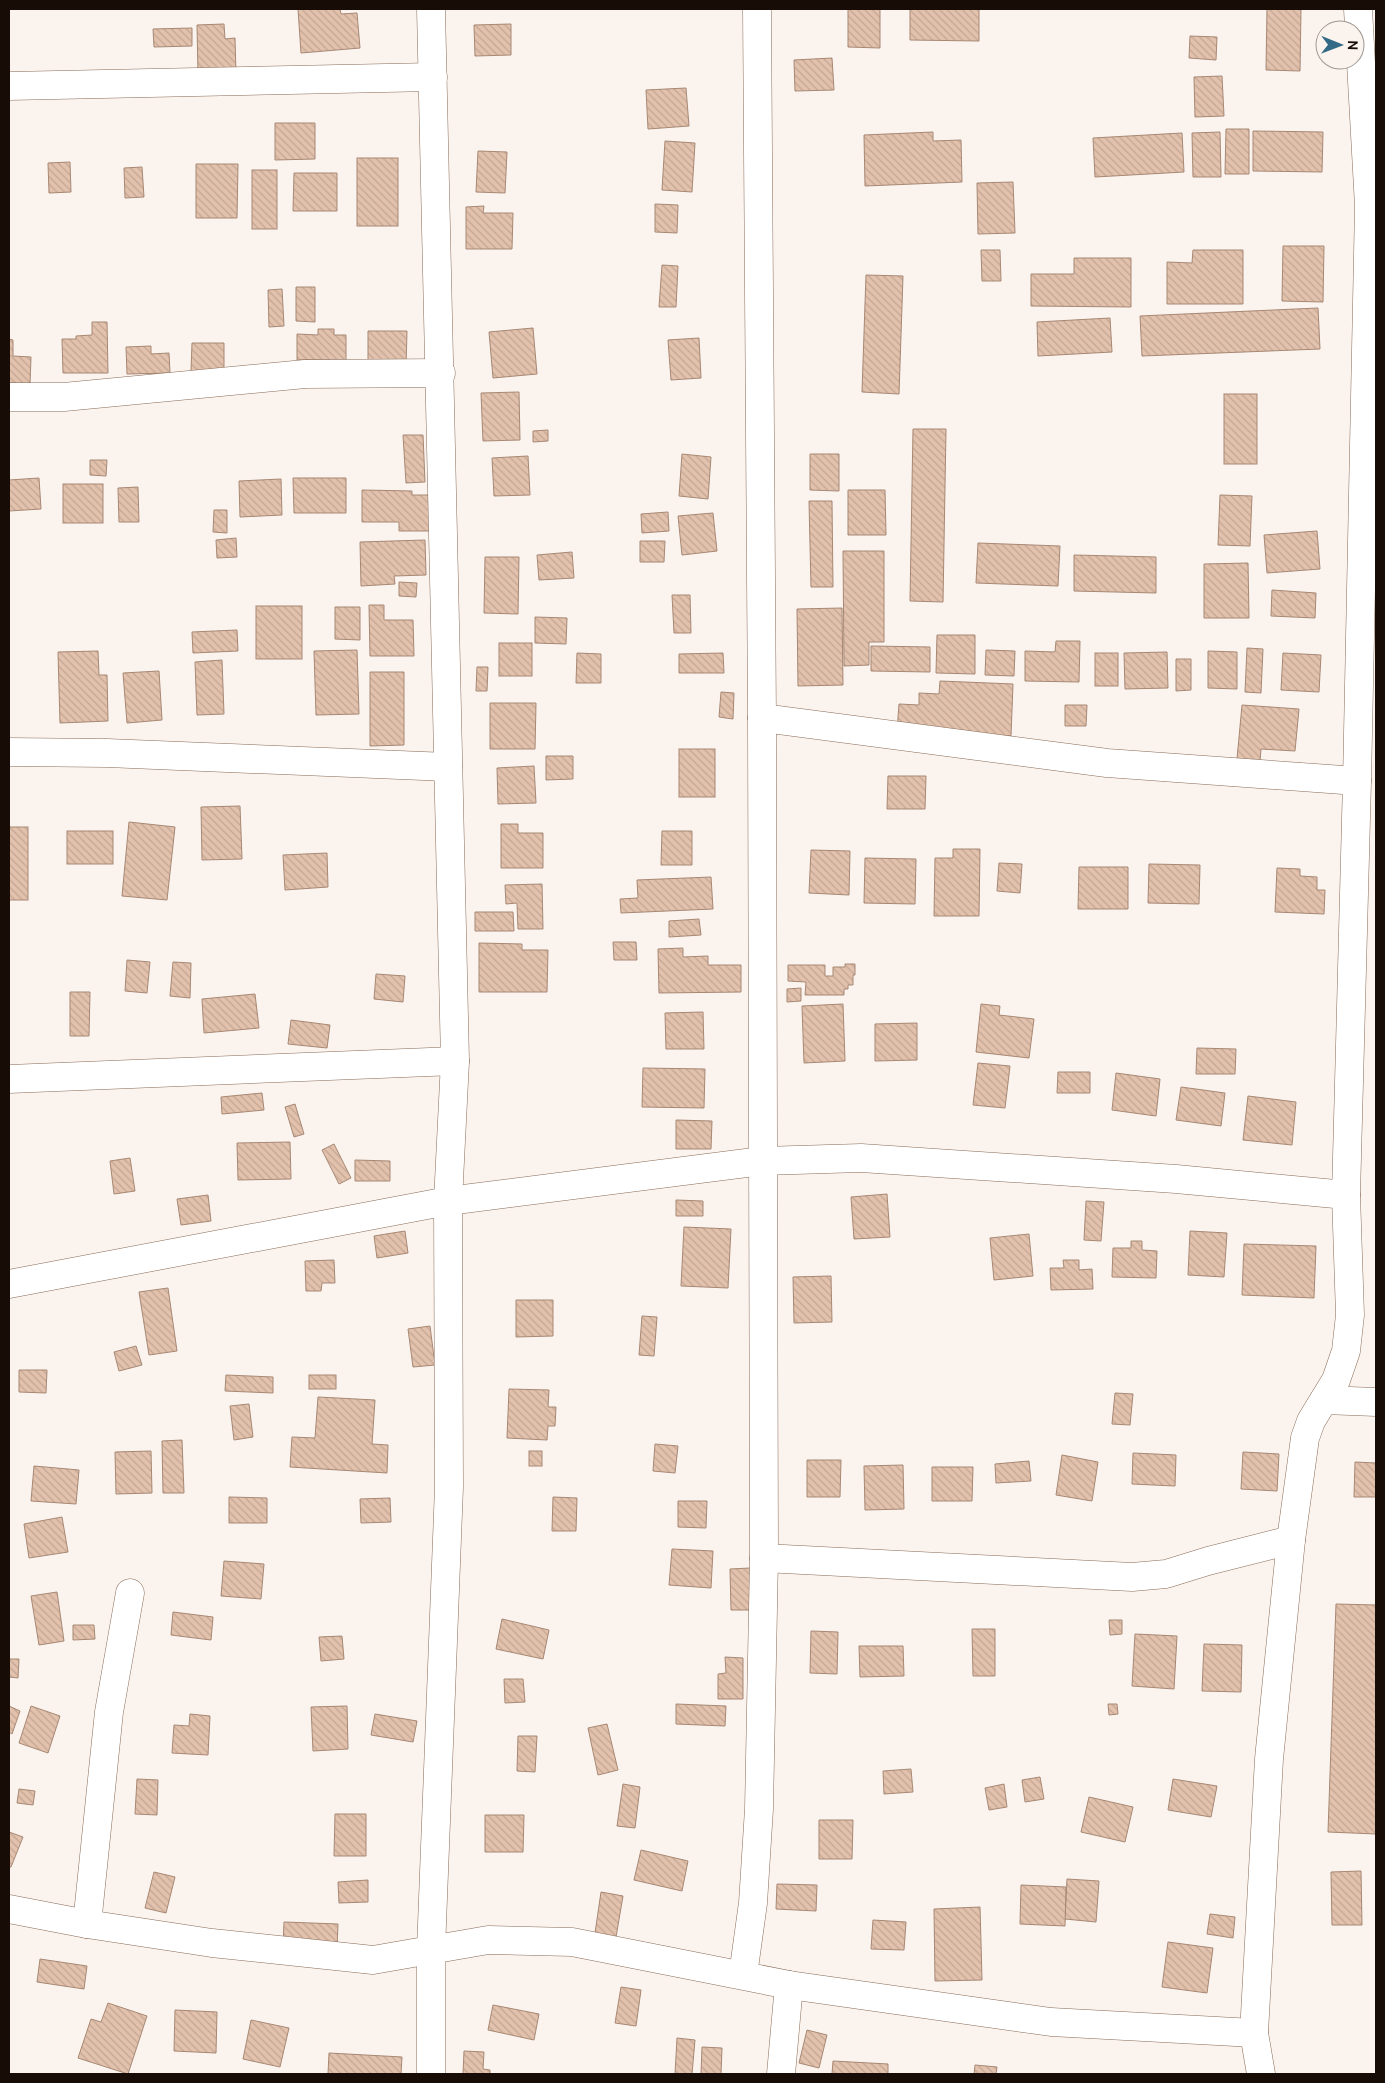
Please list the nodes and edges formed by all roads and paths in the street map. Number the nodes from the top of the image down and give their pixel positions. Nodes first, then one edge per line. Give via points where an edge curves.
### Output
1 (432, 9) edge
2 (757, 9) edge
3 (1358, 9) edge
4 (433, 77) junction
5 (9, 86) edge
6 (441, 373) junction
7 (9, 397) edge
8 (762, 718) junction
9 (9, 752) edge
10 (448, 767) junction
11 (1357, 781) junction
12 (455, 1061) junction
13 (9, 1079) edge
14 (762, 1161) junction
15 (1346, 1195) junction
16 (448, 1201) junction
17 (9, 1284) edge
18 (1324, 1400) junction
19 (1376, 1402) edge
20 (1291, 1540) junction
21 (764, 1558) junction
22 (130, 1593) dead end
23 (9, 1909) edge
24 (87, 1924) junction
25 (431, 1950) junction
26 (743, 1975) junction
27 (789, 1985) junction
28 (1254, 2033) junction
29 (431, 2074) edge
30 (781, 2074) edge
31 (1261, 2074) edge

1 - 4 street
2 - 8 street
3 - 11 street via 1369,206
4 - 5 street
4 - 6 street
6 - 7 street via 305,374 64,397
6 - 10 street
8 - 11 street via 1107,763
8 - 14 street
9 - 10 street
10 - 12 street
11 - 15 street
12 - 13 street
12 - 16 street
14 - 15 street via 861,1158 1176,1179
14 - 16 street
14 - 21 street
15 - 18 street via 1350,1315 1346,1351 1336,1380
16 - 17 street
16 - 25 street via 449,1487
18 - 19 street
18 - 20 street via 1305,1438
20 - 21 street via 1166,1574 1132,1577
20 - 28 street via 1269,1759
21 - 26 street via 758,1809 753,1903
22 - 24 street via 109,1712
23 - 24 street
24 - 25 street via 212,1943 373,1960
25 - 26 street via 488,1940 572,1942
25 - 29 street
26 - 27 street
27 - 28 street via 1051,2022
27 - 30 street
28 - 31 street

